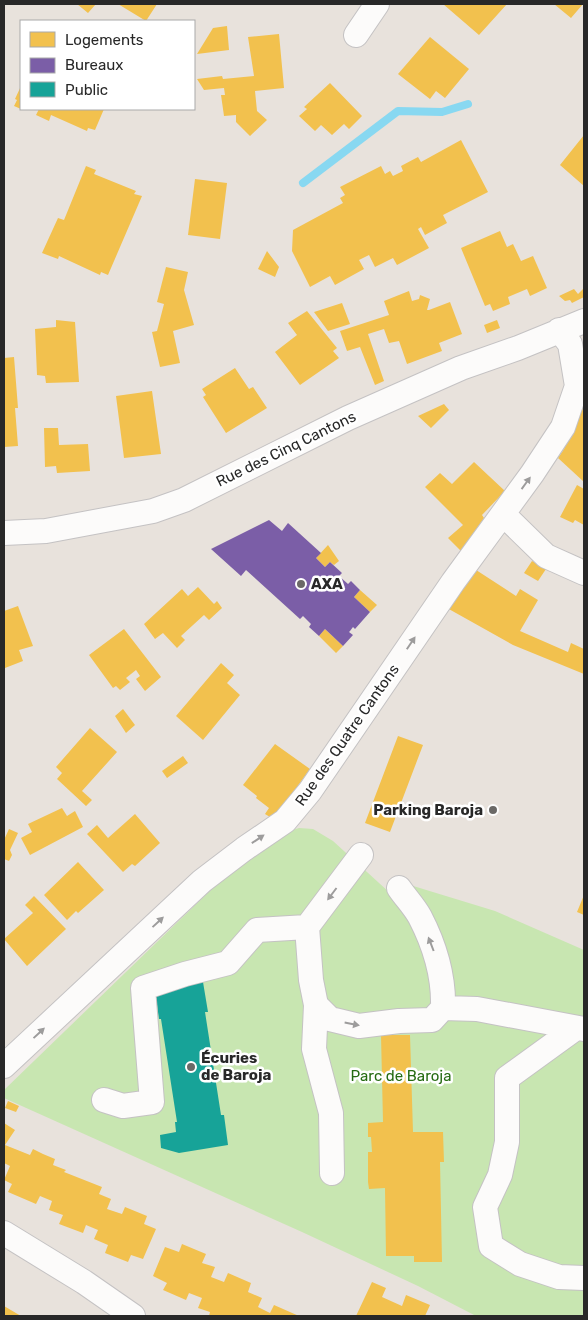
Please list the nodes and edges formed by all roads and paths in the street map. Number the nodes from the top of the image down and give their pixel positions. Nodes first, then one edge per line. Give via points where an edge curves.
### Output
1 (377, 4) edge
2 (356, 35) dead end
3 (584, 320) edge
4 (559, 330) junction
5 (503, 514) junction
6 (4, 533) edge
7 (584, 573) edge
8 (361, 855) dead end
9 (398, 888) dead end
10 (307, 927) junction
11 (316, 1005) junction
12 (443, 1008) junction
13 (580, 1029) edge
14 (4, 1066) edge
15 (104, 1100) dead end
16 (332, 1173) dead end
17 (4, 1233) edge
18 (584, 1278) edge
19 (133, 1316) edge

1 - 2 street
3 - 4 street, Rue des Cinq Cantons
5 -> 4 street, Rue des Quatre Cantons via 562,427 578,386 570,344
4 - 6 street, Rue des Cinq Cantons via 348,418 184,500 154,511 46,531
5 - 7 street via 546,556
14 -> 5 street, Rue des Quatre Cantons via 202,882 244,848 285,821 310,791
8 -> 10 street
12 -> 9 street via 444,992 434,948 419,916
10 - 11 street
10 - 15 street via 257,930 228,963 143,988 152,1102 123,1106
11 -> 12 street via 330,1019 359,1026 432,1020
11 - 16 street via 314,1049 331,1113
12 - 13 street via 477,1009
13 - 18 street via 507,1078 506,1142 500,1176 485,1207 491,1246 520,1264 543,1272 559,1277
17 - 19 street

